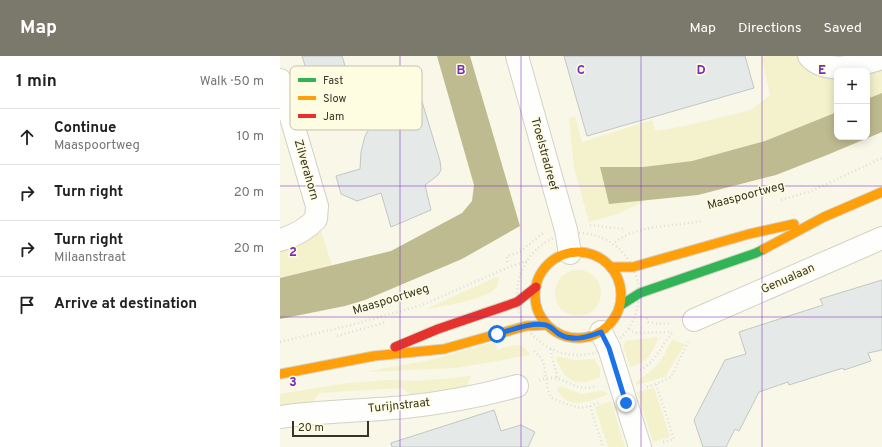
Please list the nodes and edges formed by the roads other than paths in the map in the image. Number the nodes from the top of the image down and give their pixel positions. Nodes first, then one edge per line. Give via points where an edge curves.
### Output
1 (517, 56) edge
2 (809, 56) edge
3 (882, 58) edge
4 (280, 80) edge
5 (290, 114) edge
6 (295, 130) edge
7 (882, 192) edge
8 (824, 217) junction
9 (882, 238) edge
10 (280, 240) edge
11 (570, 253) junction
12 (611, 267) junction
13 (536, 287) junction
14 (621, 305) junction
15 (694, 320) road end
16 (547, 325) junction
17 (601, 332) junction
18 (374, 356) junction
19 (280, 374) edge
20 (517, 386) dead end
21 (280, 417) edge
22 (640, 447) edge

1 - 11 street, Troelstradreef via 566,230
2 - 3 street via 825,66 840,68
4 - 5 street, Zilverahorn
6 - 10 street, Zilverahorn via 317,206 316,219 308,228
7 - 8 main road
8 - 12 main road via 749,234 633,267
8 - 14 main road via 756,253 640,294
9 - 15 street, Genualaan
11 - 12 main road via 592,254
11 - 13 main road via 548,264
12 - 14 main road via 619,282
13 - 16 main road via 535,299 539,313
13 - 18 main road via 517,302 438,329
14 - 17 main road via 610,325
16 - 17 main road via 563,336 575,338 586,338
16 - 18 main road via 526,326 444,349
17 - 22 street via 609,348
18 - 19 main road
20 - 21 street, Turijnstraat via 497,392 406,407

